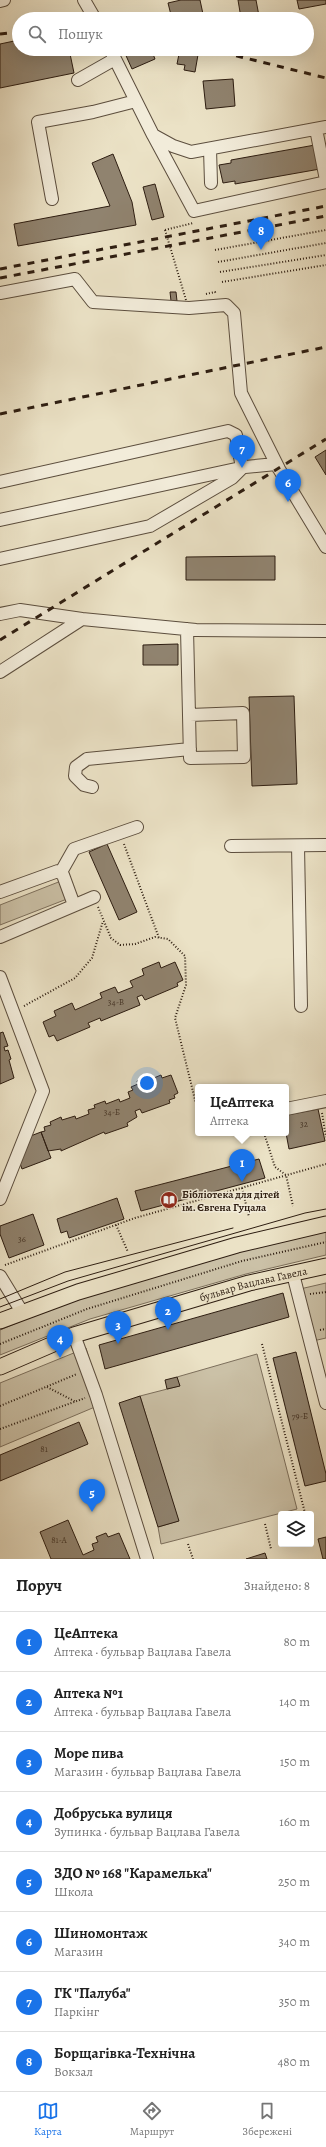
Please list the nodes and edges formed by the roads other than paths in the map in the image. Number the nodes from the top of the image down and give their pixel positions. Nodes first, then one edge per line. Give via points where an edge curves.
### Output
1 (4, 0) edge
2 (84, 0) edge
3 (0, 1) edge
4 (91, 12) edge
5 (110, 56) edge
6 (114, 56) edge
7 (78, 80) dead end
8 (136, 101) junction
9 (321, 128) edge
10 (153, 135) junction
11 (210, 149) junction
12 (326, 181) edge
13 (211, 183) dead end
14 (52, 199) dead end
15 (0, 293) edge
16 (276, 464) junction
17 (242, 468) junction
18 (0, 482) edge
19 (0, 520) edge
20 (326, 547) edge
21 (0, 559) edge
22 (0, 614) edge
23 (82, 619) junction
24 (187, 629) junction
25 (326, 631) edge
26 (0, 672) edge
27 (190, 715) junction
28 (190, 749) junction
29 (92, 787) dead end
30 (137, 827) dead end
31 (326, 845) edge
32 (231, 846) dead end
33 (298, 846) junction
34 (61, 872) junction
35 (0, 892) edge
36 (94, 897) road end
37 (74, 905) junction
38 (0, 937) edge
39 (0, 977) edge
40 (2, 990) edge
41 (301, 1006) dead end
42 (323, 1102) edge
43 (289, 1108) edge
44 (0, 1199) edge
45 (326, 1224) edge
46 (326, 1266) edge
47 (293, 1274) junction
48 (0, 1276) edge
49 (22, 1312) junction
50 (0, 1321) edge
51 (74, 1335) junction
52 (0, 1367) edge
53 (326, 1403) edge
54 (147, 1559) edge

1 - 3 street
2 - 4 street
5 - 7 street
6 - 8 street via 131,80
8 - 10 street
8 - 14 street via 38,122
9 - 11 street
9 - 12 street
10 - 11 street via 191,152
10 - 12 street via 196,217
11 - 13 street
15 - 16 street via 75,279 93,302 189,308 226,305 234,313 241,393
16 - 17 street
16 - 20 street
17 - 18 street via 236,435 228,431
17 - 19 street
17 - 21 street via 232,478 150,526
22 - 23 street via 20,610
23 - 24 street
23 - 26 street
24 - 25 street
24 - 27 street
27 - 28 street
27 - 28 street via 243,714 244,757 190,758
28 - 29 street via 86,759 76,767 75,776 84,785
30 - 34 street via 74,849
31 - 33 street
32 - 33 street
33 - 41 street
34 - 35 street via 55,871
34 - 37 street
36 - 37 street
37 - 38 street
39 - 40 street
40 - 44 street via 43,1091
42 - 43 street
45 - 49 main road via 237,1245 78,1292
46 - 47 main road, бульвар Вацлава Гавела
47 - 51 main road, бульвар Вацлава Гавела via 249,1283
47 - 53 street
48 - 49 street
49 - 50 main road
51 - 52 main road, бульвар Вацлава Гавела
51 - 54 street via 96,1394

